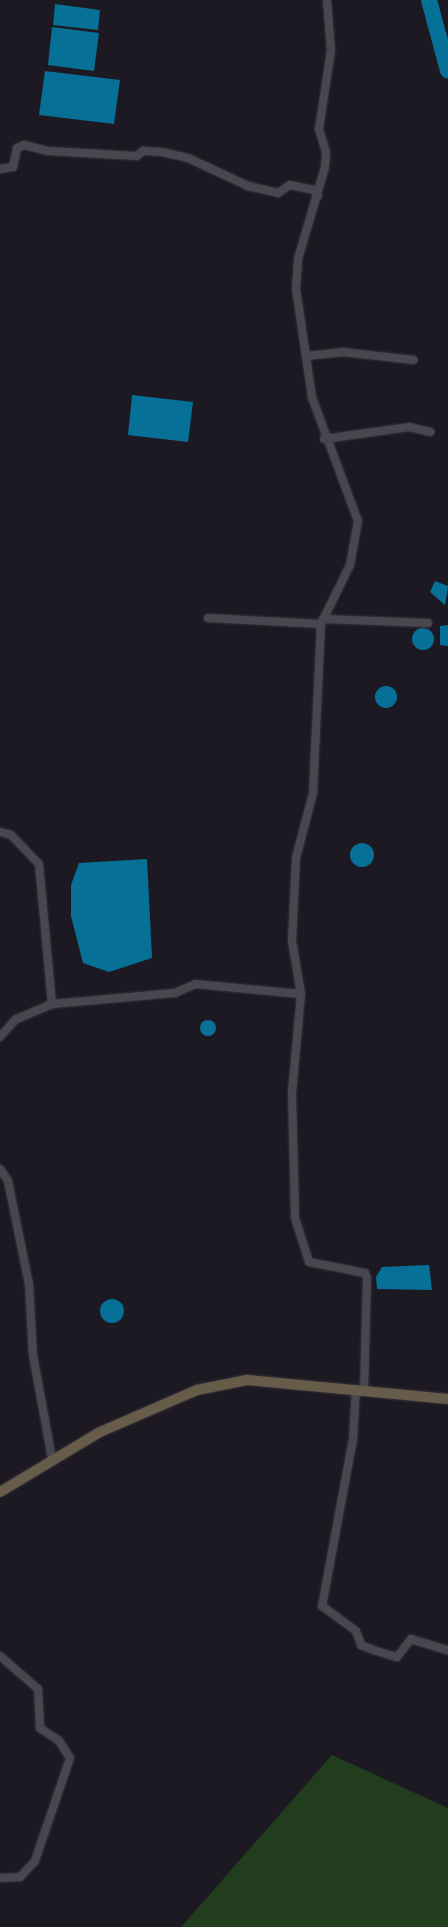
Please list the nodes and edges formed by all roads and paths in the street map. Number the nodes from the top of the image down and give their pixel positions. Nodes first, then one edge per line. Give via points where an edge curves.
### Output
1 (327, 0) edge
2 (0, 169) edge
3 (318, 196) junction
4 (306, 356) junction
5 (414, 360) dead end
6 (430, 432) dead end
7 (324, 439) junction
8 (208, 618) dead end
9 (322, 622) junction
10 (428, 623) dead end
11 (0, 832) edge
12 (300, 994) junction
13 (52, 1004) junction
14 (0, 1037) edge
15 (0, 1169) edge
16 (360, 1389) junction
17 (448, 1399) edge
18 (52, 1459) junction
19 (0, 1492) edge
20 (448, 1650) edge
21 (0, 1656) edge
22 (0, 1878) edge

1 - 3 street via 331,51 319,129 326,152
2 - 3 street via 13,167 19,145 137,156 143,151 162,152 188,158 248,186 278,193 290,185 314,190
3 - 4 street via 298,267 296,289
4 - 5 street via 342,352
4 - 7 street
6 - 7 street via 409,427
7 - 9 street via 358,521 350,565
8 - 9 street
9 - 10 street
9 - 12 street via 313,794 296,858 292,941
11 - 13 street via 11,835 39,864
12 - 13 street via 195,984 175,993
12 - 16 street via 292,1093 295,1218 309,1262 365,1272
13 - 14 street via 16,1019
15 - 18 street via 8,1181 29,1284 33,1355
16 - 17 street
16 - 18 street via 247,1380 197,1390 100,1432
16 - 20 street via 322,1606 356,1631 361,1645 376,1651 396,1657 411,1639
18 - 19 street
21 - 22 street via 38,1689 40,1728 59,1741 70,1758 35,1861 20,1877

